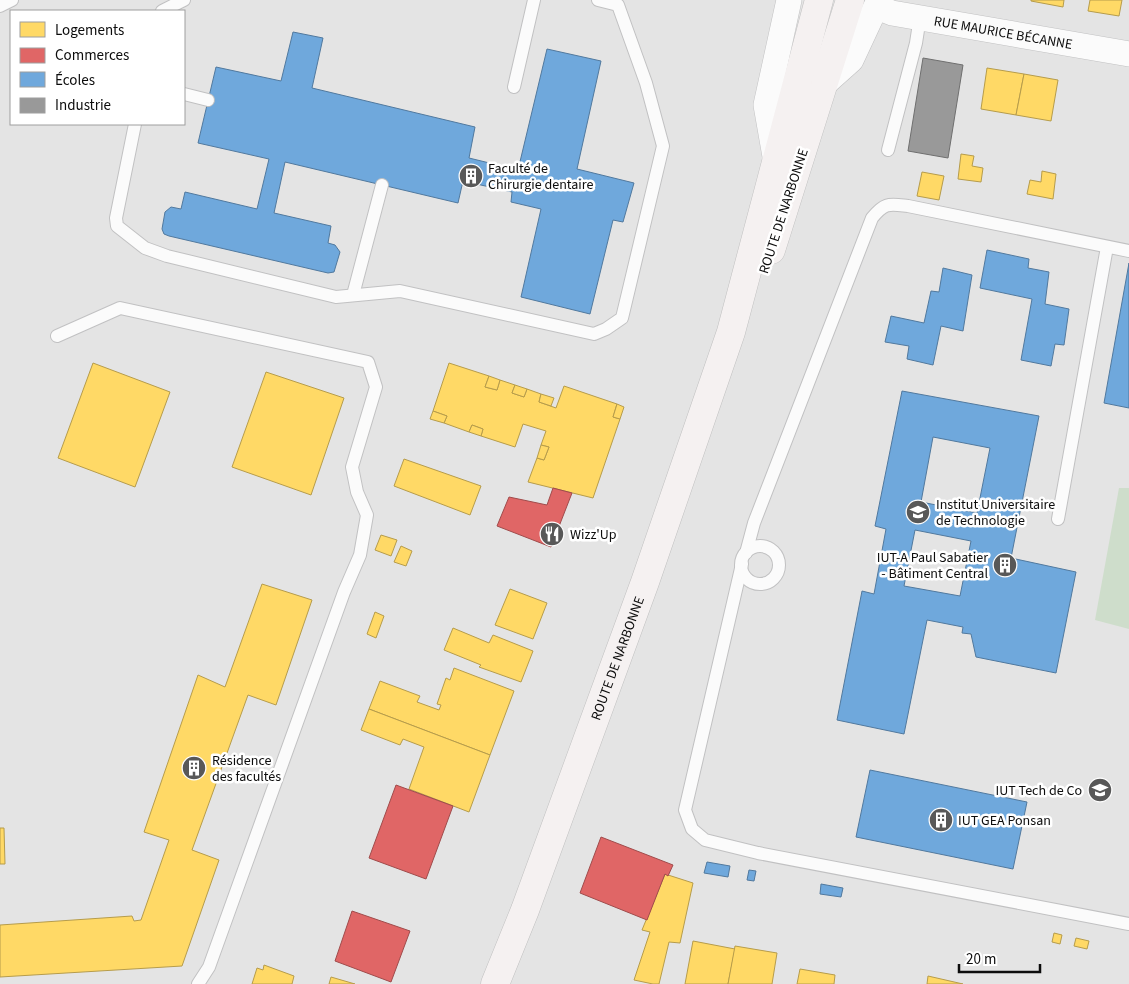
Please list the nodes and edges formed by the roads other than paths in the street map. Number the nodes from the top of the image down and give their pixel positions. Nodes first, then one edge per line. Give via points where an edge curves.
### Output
1 (12, 0) edge
2 (184, 0) edge
3 (534, 0) edge
4 (598, 0) edge
5 (790, 0) edge
6 (819, 0) edge
7 (850, 0) edge
8 (878, 3) edge
9 (0, 6) edge
10 (164, 10) edge
11 (920, 18) junction
12 (1129, 54) edge
13 (823, 85) junction
14 (514, 87) dead end
15 (185, 94) edge
16 (208, 100) dead end
17 (135, 125) edge
18 (888, 150) dead end
19 (776, 162) junction
20 (382, 185) dead end
21 (1107, 247) junction
22 (1129, 251) edge
23 (354, 295) junction
24 (732, 332) junction
25 (58, 336) dead end
26 (1058, 519) dead end
27 (1129, 924) edge
28 (501, 982) edge
29 (198, 984) edge

1 - 9 lane
2 - 10 lane
3 - 14 lane
4 - 23 lane via 618,5 646,84 663,146 622,318 594,334 400,291
5 - 19 street, ROUTE DE NARBONNE via 766,105
6 - 19 main road, ROUTE DE NARBONNE
7 - 13 main road, ROUTE DE NARBONNE
8 - 11 street, RUE MAURICE BÉCANNE via 892,12
8 - 13 street via 851,60
11 - 12 street, RUE MAURICE BÉCANNE
11 - 18 lane
13 - 24 main road, ROUTE DE NARBONNE via 763,274
15 - 16 lane
17 - 23 lane via 116,218 117,226 131,238 145,248 167,256 336,297
19 - 24 main road, ROUTE DE NARBONNE
20 - 23 lane
21 - 22 lane
21 - 26 lane
21 - 27 lane via 908,206 882,206 872,218 754,523 685,810 692,829 705,840
24 - 28 main road, ROUTE DE NARBONNE
25 - 29 lane via 120,308 368,362 376,387 352,467 367,515 360,556 344,592 209,967

